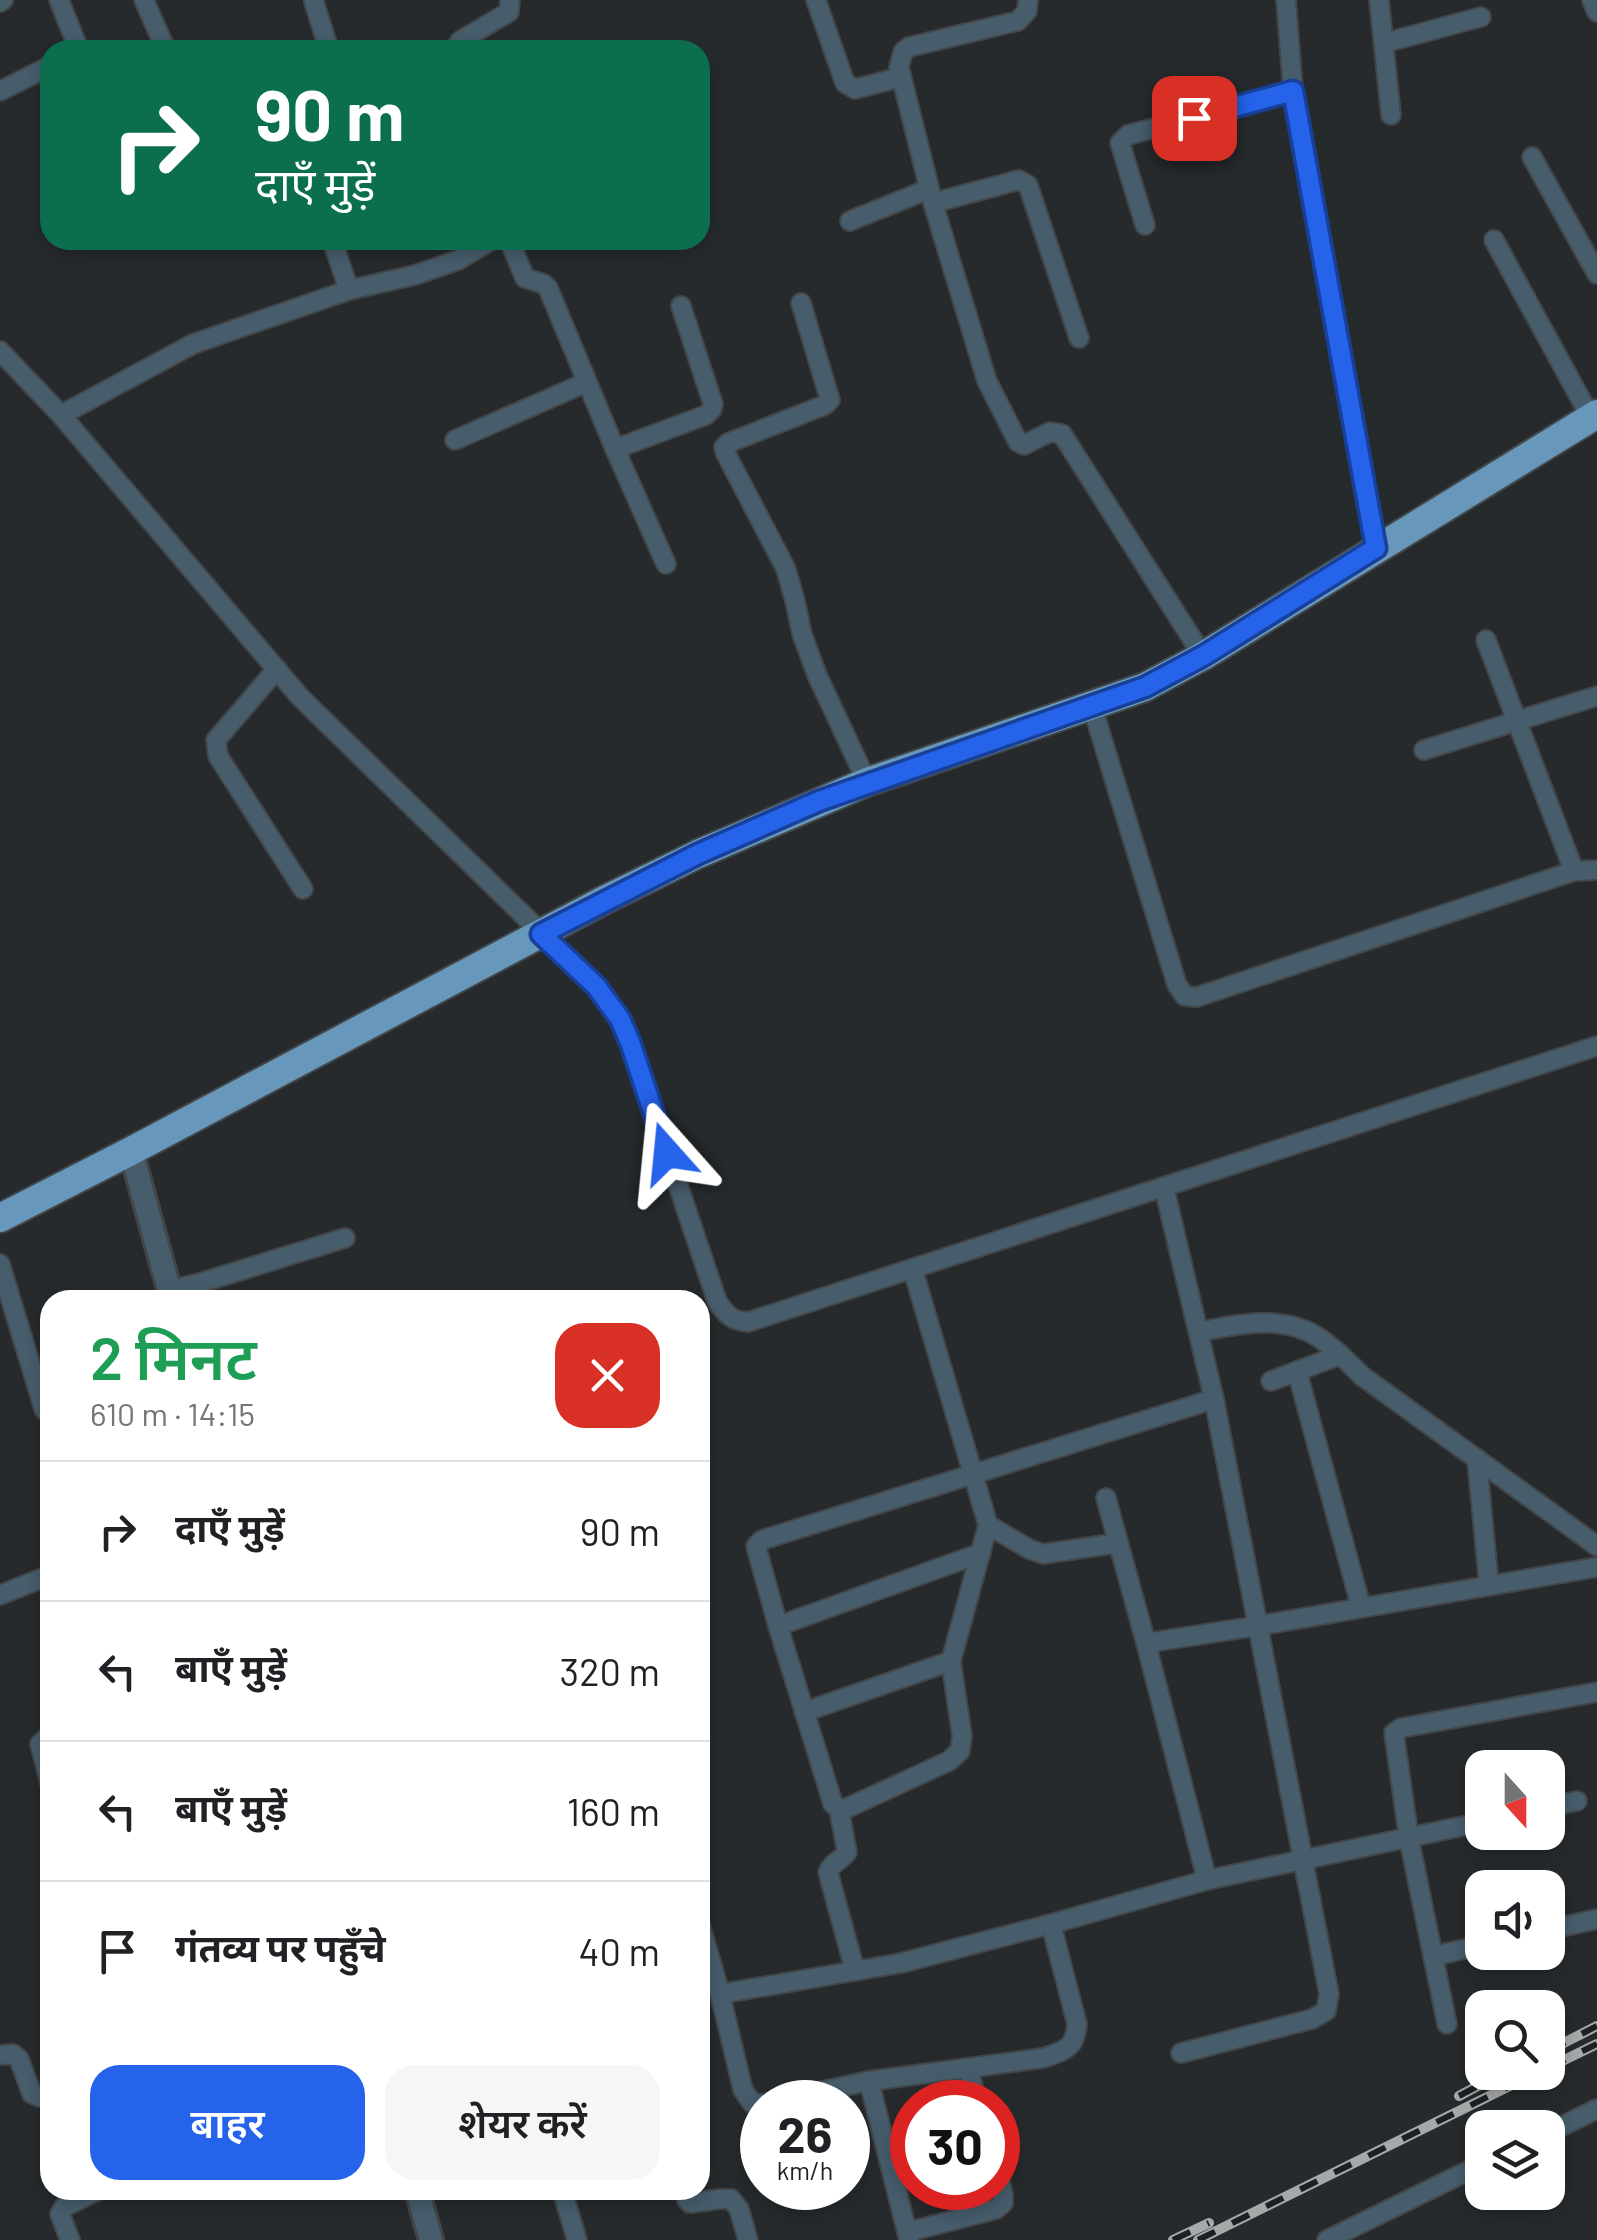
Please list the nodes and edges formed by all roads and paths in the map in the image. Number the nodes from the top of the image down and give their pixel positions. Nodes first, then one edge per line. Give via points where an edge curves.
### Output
1 (59, 0) edge
2 (144, 0) edge
3 (510, 0) edge
4 (816, 0) edge
5 (1028, 0) edge
6 (1286, 0) edge
7 (1379, 0) edge
8 (1592, 0) edge
9 (314, 2) dead end
10 (1597, 12) edge
11 (1481, 18) dead end
12 (75, 40) edge
13 (162, 40) edge
14 (327, 40) edge
15 (462, 40) edge
16 (1384, 43) junction
17 (40, 71) edge
18 (901, 77) junction
19 (0, 91) edge
20 (1293, 91) junction
21 (1391, 115) dead end
22 (1532, 158) dead end
23 (931, 196) junction
24 (850, 221) dead end
25 (1145, 225) dead end
26 (1494, 240) dead end
27 (335, 250) edge
28 (475, 250) edge
29 (513, 250) edge
30 (1597, 274) edge
31 (349, 290) junction
32 (801, 303) dead end
33 (681, 306) dead end
34 (1079, 338) dead end
35 (2, 356) edge
36 (588, 382) junction
37 (61, 415) junction
38 (1594, 416) edge
39 (455, 440) dead end
40 (615, 450) junction
41 (1376, 548) junction
42 (666, 564) dead end
43 (1486, 640) dead end
44 (1203, 656) junction
45 (277, 670) junction
46 (1597, 696) edge
47 (1092, 706) junction
48 (1517, 721) junction
49 (1424, 750) dead end
50 (867, 782) junction
51 (1597, 870) edge
52 (1574, 871) junction
53 (303, 890) dead end
54 (541, 934) junction
55 (1597, 1046) edge
56 (131, 1151) junction
57 (1164, 1187) junction
58 (0, 1218) edge
59 (346, 1238) dead end
60 (0, 1264) edge
61 (913, 1270) junction
62 (170, 1290) edge
63 (186, 1290) edge
64 (1199, 1332) junction
65 (1340, 1355) junction
66 (1297, 1371) junction
67 (1270, 1381) dead end
68 (40, 1396) edge
69 (1214, 1399) junction
70 (1477, 1460) junction
71 (972, 1475) junction
72 (1106, 1498) dead end
73 (988, 1525) junction
74 (1118, 1543) junction
75 (1597, 1546) edge
76 (980, 1553) junction
77 (1597, 1568) edge
78 (40, 1579) edge
79 (1490, 1586) junction
80 (0, 1594) edge
81 (1361, 1607) junction
82 (778, 1626) junction
83 (1257, 1626) junction
84 (1146, 1643) junction
85 (952, 1661) junction
86 (1597, 1692) edge
87 (804, 1712) junction
88 (1577, 1801) dead end
89 (1565, 1804) edge
90 (839, 1809) junction
91 (1465, 1826) edge
92 (1409, 1838) junction
93 (1301, 1858) junction
94 (1206, 1880) junction
95 (1597, 1919) edge
96 (1052, 1924) junction
97 (1565, 1926) edge
98 (1465, 1949) edge
99 (1434, 1956) junction
100 (855, 1970) junction
101 (710, 1978) edge
102 (720, 1994) junction
103 (1447, 2024) dead end
104 (1182, 2053) dead end
105 (0, 2055) edge
106 (968, 2068) junction
107 (741, 2080) edge
108 (972, 2080) edge
109 (870, 2081) edge
110 (870, 2085) edge
111 (40, 2097) edge
112 (1597, 2109) edge
113 (1565, 2124) edge
114 (1465, 2172) edge
115 (79, 2200) edge
116 (419, 2200) edge
117 (565, 2200) edge
118 (710, 2200) edge
119 (993, 2210) edge
120 (908, 2236) edge
121 (70, 2240) edge
122 (431, 2240) edge
123 (577, 2240) edge
124 (748, 2240) edge
125 (1327, 2240) edge

1 - 12 street
2 - 13 street
3 - 15 street via 509,12
4 - 18 street via 845,83 855,89
5 - 18 street via 1018,21 910,47 903,52
6 - 20 street
7 - 16 street
8 - 10 street
9 - 14 street
11 - 16 street
16 - 21 street
17 - 19 street
18 - 23 street
20 - 25 street via 1128,135 1120,143
20 - 41 street
22 - 30 street
23 - 24 street
23 - 34 street via 1019,180 1028,185
23 - 44 street via 987,380 1018,442 1062,434
26 - 38 street
27 - 31 street
28 - 31 street via 429,270
29 - 36 street via 526,278 548,288
31 - 37 street via 194,344
32 - 50 street via 830,400 724,447 786,570 807,648
33 - 40 street via 712,409
35 - 37 street
36 - 39 street
36 - 40 street
37 - 45 street
38 - 41 highway
40 - 42 street
41 - 44 highway
43 - 48 street
44 - 47 highway
45 - 53 street via 216,748
45 - 54 street
46 - 48 street
47 - 50 highway
47 - 52 street via 1176,986 1185,996
48 - 49 street
48 - 52 street
50 - 54 highway via 698,854
51 - 52 street
54 - 56 highway
54 - 61 street via 620,1019 717,1300 730,1316 748,1322
55 - 57 street
56 - 58 highway
56 - 62 street
57 - 61 street
57 - 64 street
59 - 63 street
60 - 68 street
61 - 71 street
64 - 65 street via 1244,1322 1280,1325 1306,1331
64 - 69 street
65 - 66 street
65 - 70 street
66 - 67 street
66 - 81 street
69 - 71 street
69 - 83 street
70 - 75 street
70 - 79 street
71 - 73 street
71 - 82 street via 762,1540 757,1556
72 - 74 street
73 - 74 street via 1043,1554
73 - 76 street
74 - 84 street
76 - 82 street
76 - 85 street
77 - 79 street
78 - 80 street
79 - 81 street
81 - 83 street
82 - 87 street
83 - 84 street
83 - 93 street
84 - 94 street
85 - 87 street
85 - 90 street via 960,1751
86 - 92 street via 1394,1733
87 - 90 street
88 - 89 street
90 - 100 street via 848,1852 828,1872
91 - 92 street
92 - 93 street
92 - 99 street
93 - 94 street
93 - 104 street via 1329,1994 1326,2010 1312,2020
94 - 96 street
95 - 97 street
96 - 100 street
96 - 106 street via 1076,2038 1068,2049 1043,2058
98 - 99 street
99 - 103 street
100 - 102 street
101 - 102 street
102 - 107 street
105 - 111 street via 19,2059 32,2094
106 - 108 street
106 - 109 street
110 - 120 street
112 - 113 street
114 - 125 street
115 - 121 street via 60,2214
116 - 122 street
117 - 123 street
118 - 124 street via 732,2200
119 - 120 street

